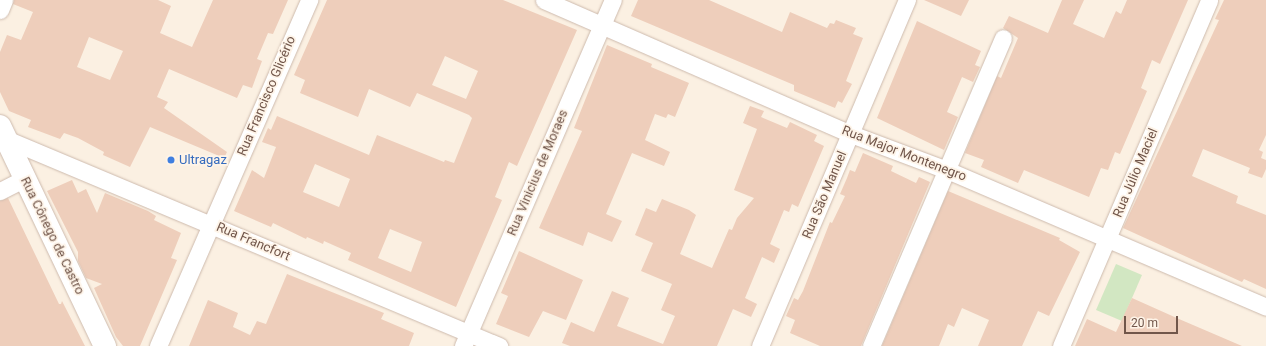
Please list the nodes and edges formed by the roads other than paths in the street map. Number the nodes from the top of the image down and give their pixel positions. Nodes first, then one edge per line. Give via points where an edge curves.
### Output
1 (4, 0) edge
2 (309, 0) edge
3 (544, 0) edge
4 (613, 0) edge
5 (907, 0) edge
6 (1209, 0) edge
7 (0, 10) edge
8 (602, 26) junction
9 (1003, 38) dead end
10 (3, 133) edge
11 (851, 134) junction
12 (947, 170) junction
13 (24, 179) junction
14 (0, 191) edge
15 (211, 225) junction
16 (1108, 240) junction
17 (1266, 307) edge
18 (466, 339) edge
19 (105, 346) edge
20 (158, 346) edge
21 (499, 346) edge
22 (760, 346) edge
23 (871, 346) edge
24 (1061, 346) edge

1 - 7 street
2 - 15 street, Rua Francisco Glicério
3 - 8 street, Rua Major Montenegro
4 - 8 street, Rua Vinicius de Moraes
5 - 11 street, Rua São Manuel
6 - 16 street, Rua Júlio Maciel
8 - 11 street, Rua Major Montenegro
8 - 18 street, Rua Vinicius de Moraes
9 - 12 street
10 - 13 main road, Rua Cônego de Castro
10 - 15 street, Rua Francfort
11 - 12 street, Rua Major Montenegro
11 - 22 street, Rua São Manuel
12 - 16 street, Rua Major Montenegro
12 - 23 street
13 - 14 street
13 - 19 main road, Rua Cônego de Castro
15 - 18 street, Rua Francfort
15 - 20 street, Rua Francisco Glicério
16 - 17 street, Rua Major Montenegro
16 - 24 street, Rua Júlio Maciel
18 - 21 street, Rua Francfort

